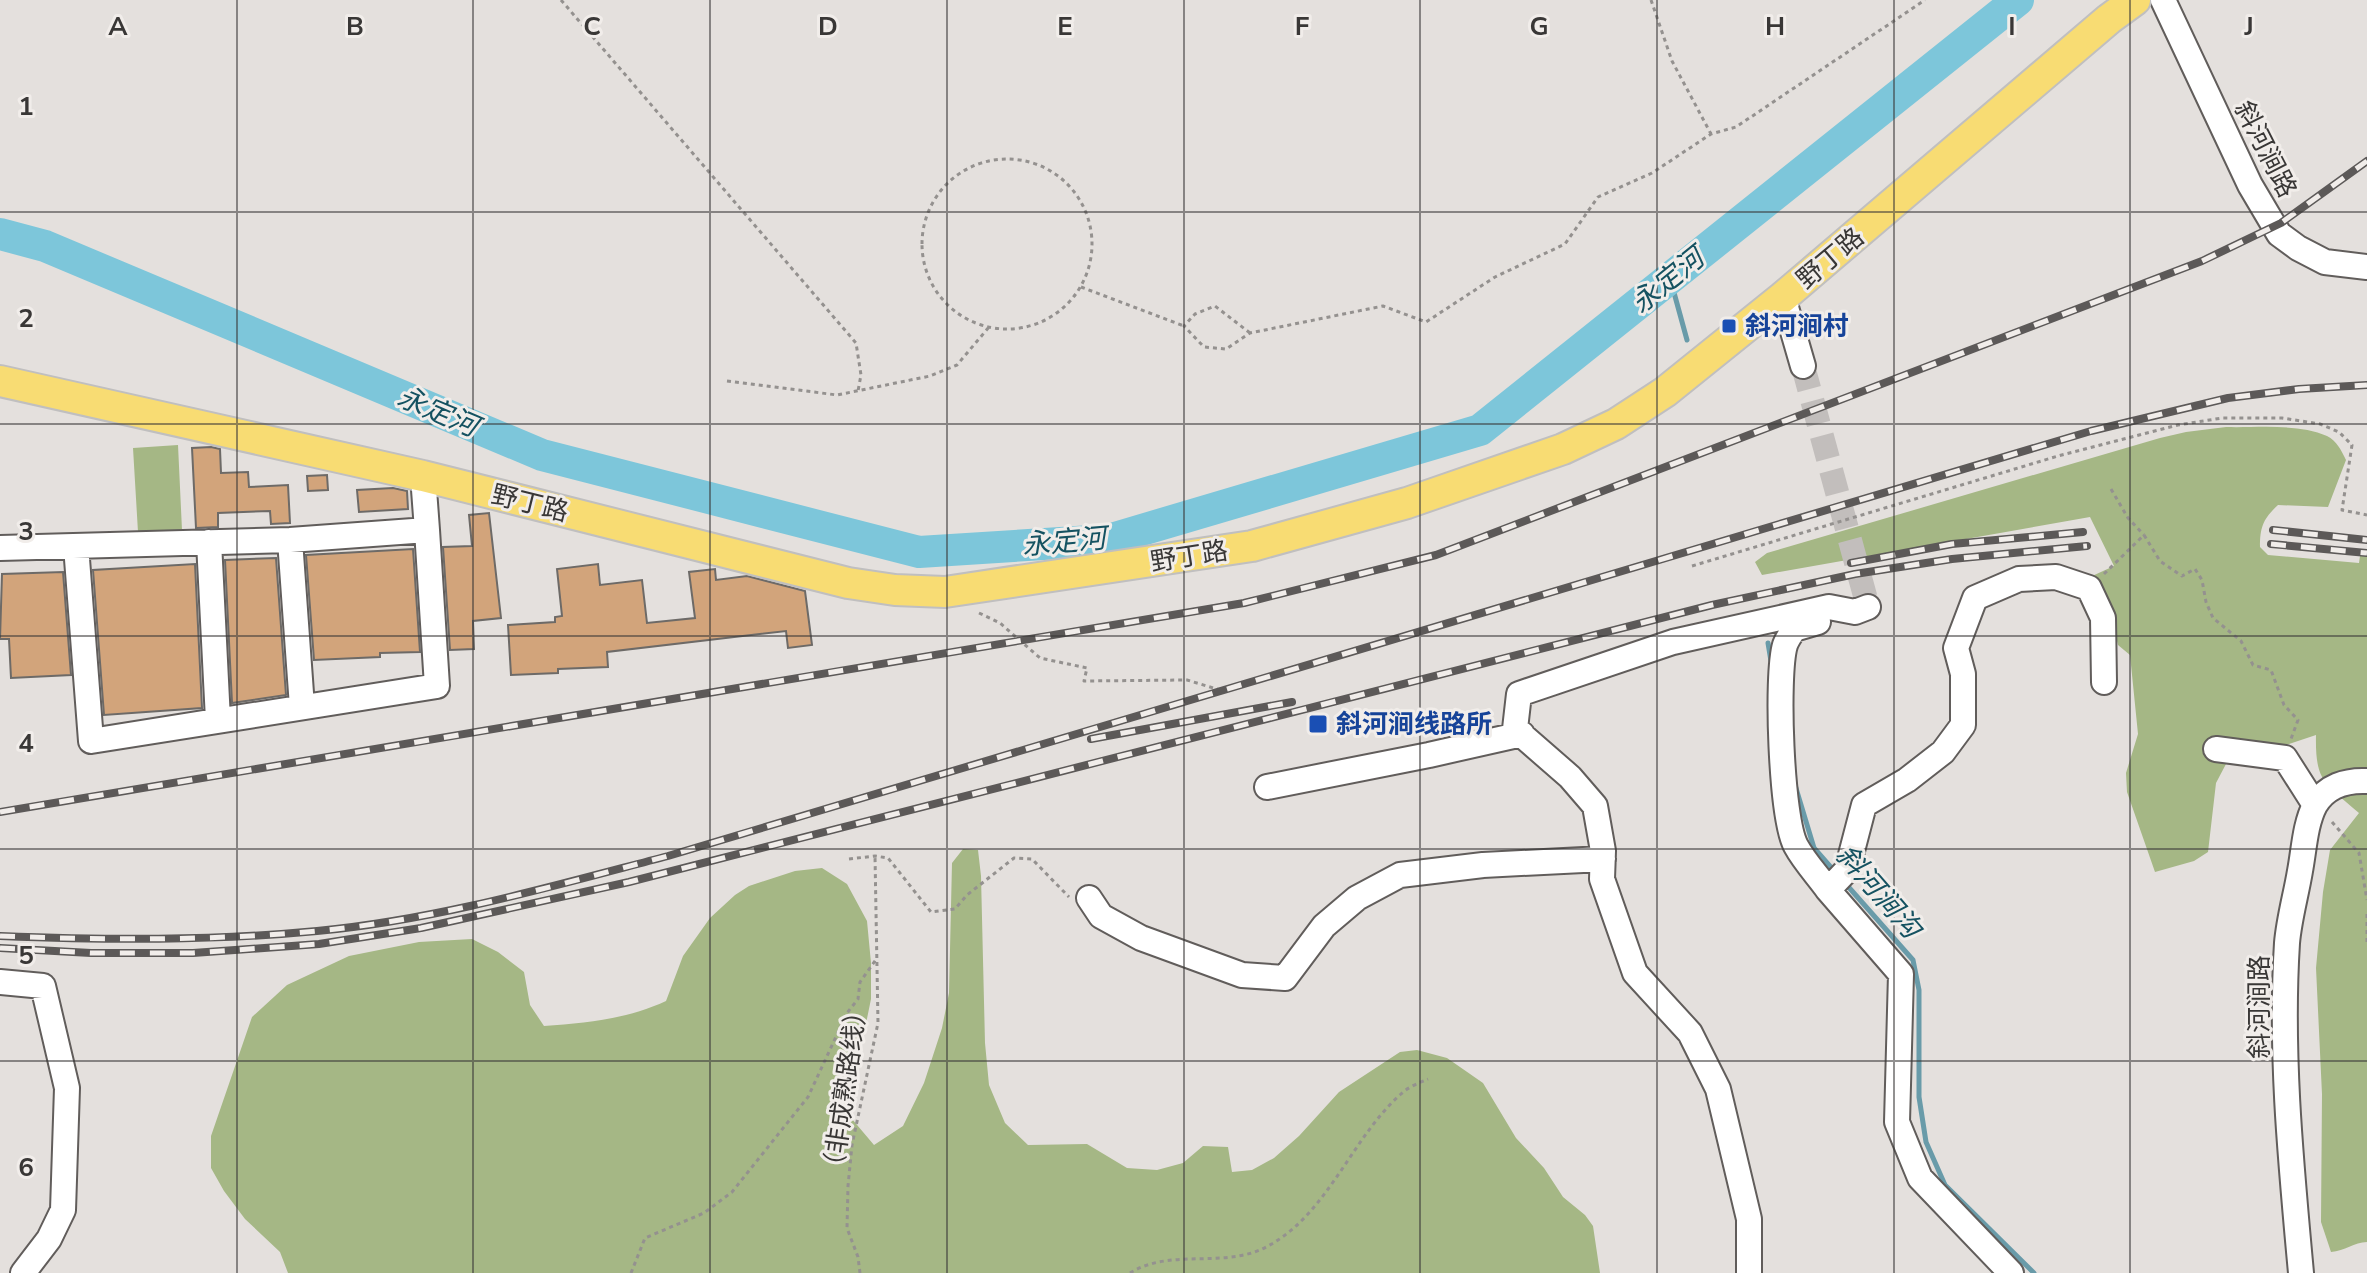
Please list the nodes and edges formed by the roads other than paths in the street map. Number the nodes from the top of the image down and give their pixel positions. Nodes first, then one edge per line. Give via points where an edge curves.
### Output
1 (2135, 0) edge
2 (2163, 0) edge
3 (2367, 267) edge
4 (1783, 297) junction
5 (1803, 366) tunnel mouth
6 (0, 381) edge
7 (423, 476) junction
8 (427, 530) junction
9 (290, 540) junction
10 (209, 542) junction
11 (76, 546) junction
12 (0, 548) edge
13 (2104, 682) dead end
14 (302, 707) junction
15 (218, 720) junction
16 (1522, 734) junction
17 (2216, 749) dead end
18 (2367, 781) edge
19 (1267, 787) dead end
20 (2315, 805) junction
21 (1603, 859) junction
22 (1836, 882) junction
23 (1095, 907) road end
24 (0, 982) edge
25 (23, 1273) edge
26 (1749, 1273) edge
27 (2011, 1273) edge
28 (2301, 1273) edge

1 - 4 main road, 野丁路
2 - 3 street, 斜河涧路 via 2250,185 2279,234 2325,262
4 - 5 street
4 - 7 main road, 野丁路 via 1665,392 1616,424 1549,454 1407,503 1252,546 945,592 848,583
6 - 7 main road, 野丁路
7 - 8 street
8 - 9 street
8 - 14 street via 437,686
9 - 10 street
9 - 14 street
10 - 11 street
10 - 15 street
11 - 12 street
11 - 15 street via 91,741
13 - 22 street via 2103,618 2089,588 2056,577 2019,579 1975,598 1956,648 1963,674 1963,725 1943,752 1864,805
14 - 15 street
16 - 19 street
16 - 21 street via 1595,806
16 - 22 street via 1515,729 1519,694 1673,642 1829,607 1862,609 1794,629 1781,671 1788,816 1795,845
17 - 20 street via 2285,758
18 - 20 street via 2330,788
20 - 28 street, 斜河涧路 via 2287,940 2290,1151
21 - 23 street via 1400,875 1357,898 1324,926 1285,978 1242,975 1141,938
21 - 26 street via 1602,879 1635,973 1690,1033 1718,1089 1749,1219
22 - 27 street via 1901,974 1897,1122 1920,1178
24 - 25 street via 43,986 67,1088 63,1210

